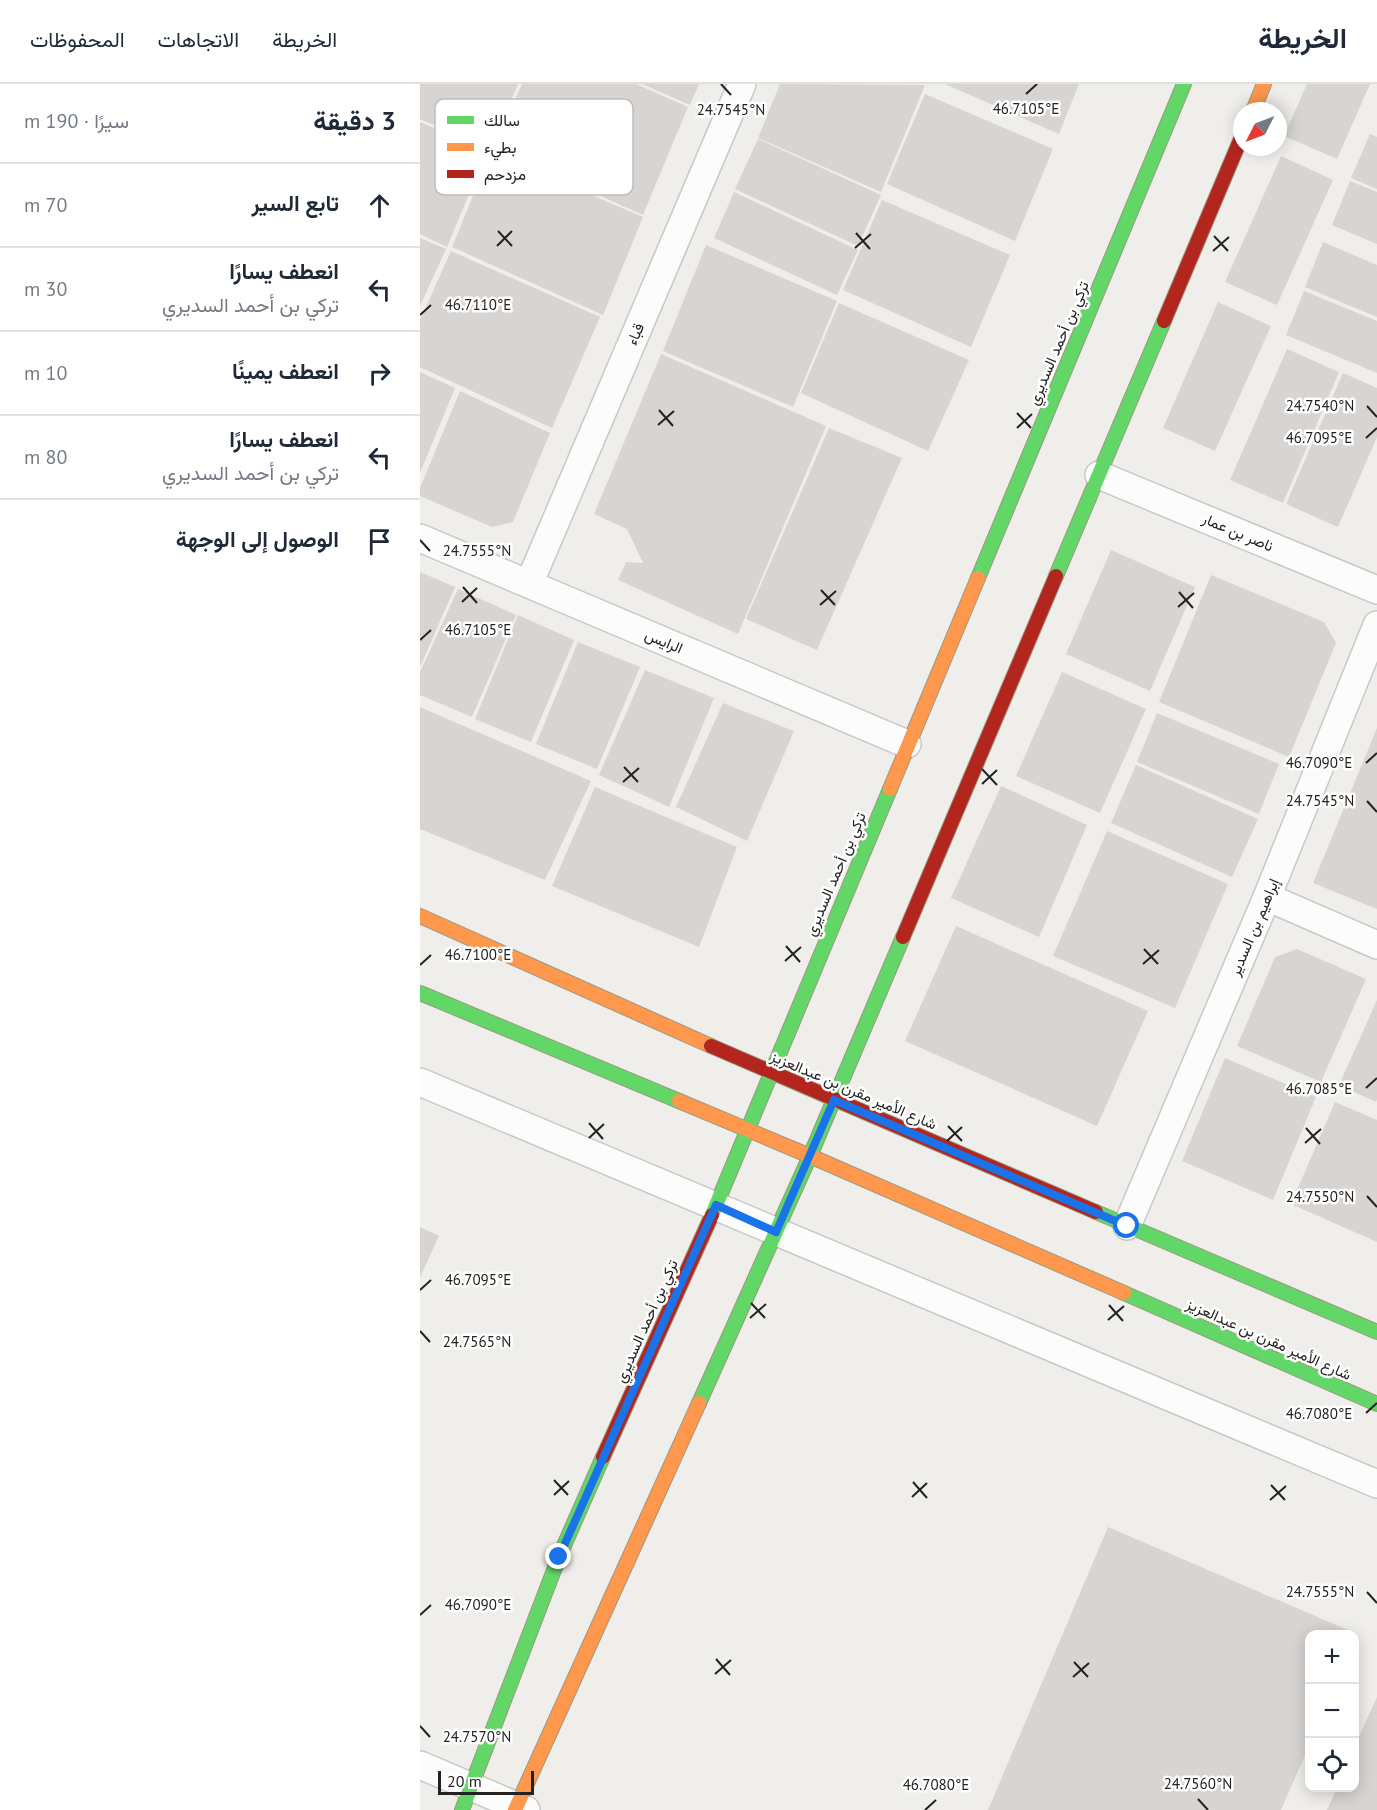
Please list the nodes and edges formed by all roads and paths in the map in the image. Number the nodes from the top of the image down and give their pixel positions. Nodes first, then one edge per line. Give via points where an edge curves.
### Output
1 (742, 84) edge
2 (1184, 84) edge
3 (1264, 84) edge
4 (1256, 102) edge
5 (1234, 156) edge
6 (1100, 475) junction
7 (420, 538) edge
8 (529, 584) junction
9 (1377, 590) edge
10 (1377, 625) edge
11 (907, 744) junction
12 (1267, 897) junction
13 (420, 916) edge
14 (1377, 945) edge
15 (420, 993) edge
16 (771, 1073) junction
17 (420, 1082) edge
18 (834, 1100) junction
19 (747, 1129) junction
20 (810, 1156) junction
21 (716, 1205) junction
22 (1127, 1226) junction
23 (776, 1232) junction
24 (1377, 1332) edge
25 (1377, 1404) edge
26 (1377, 1484) edge
27 (420, 1764) edge
28 (467, 1798) edge
29 (519, 1809) edge

1 - 8 street, قباء
2 - 11 street, تركي بن أحمد السديري
3 - 4 street
5 - 6 street
6 - 9 street, ناصر بن عمار
6 - 18 street
7 - 8 street, الرايس
8 - 11 street, الرايس
10 - 12 street, إبراهيم بن السدير
11 - 16 street, تركي بن أحمد السديري
12 - 14 street
12 - 22 street, إبراهيم بن السدير
13 - 16 street, شارع الأمير مقرن بن عبدالعزيز
15 - 19 street, شارع الأمير مقرن بن عبدالعزيز
16 - 18 street, شارع الأمير مقرن بن عبدالعزيز
16 - 19 street, تركي بن أحمد السديري
17 - 21 street
18 - 20 street
18 - 22 street, شارع الأمير مقرن بن عبدالعزيز
19 - 20 street, شارع الأمير مقرن بن عبدالعزيز
19 - 21 street, تركي بن أحمد السديري
20 - 23 street
20 - 25 street, شارع الأمير مقرن بن عبدالعزيز
21 - 23 street
21 - 28 street, تركي بن أحمد السديري via 559,1557
22 - 24 street, شارع الأمير مقرن بن عبدالعزيز
23 - 26 street
23 - 29 street
27 - 28 street
28 - 29 street

